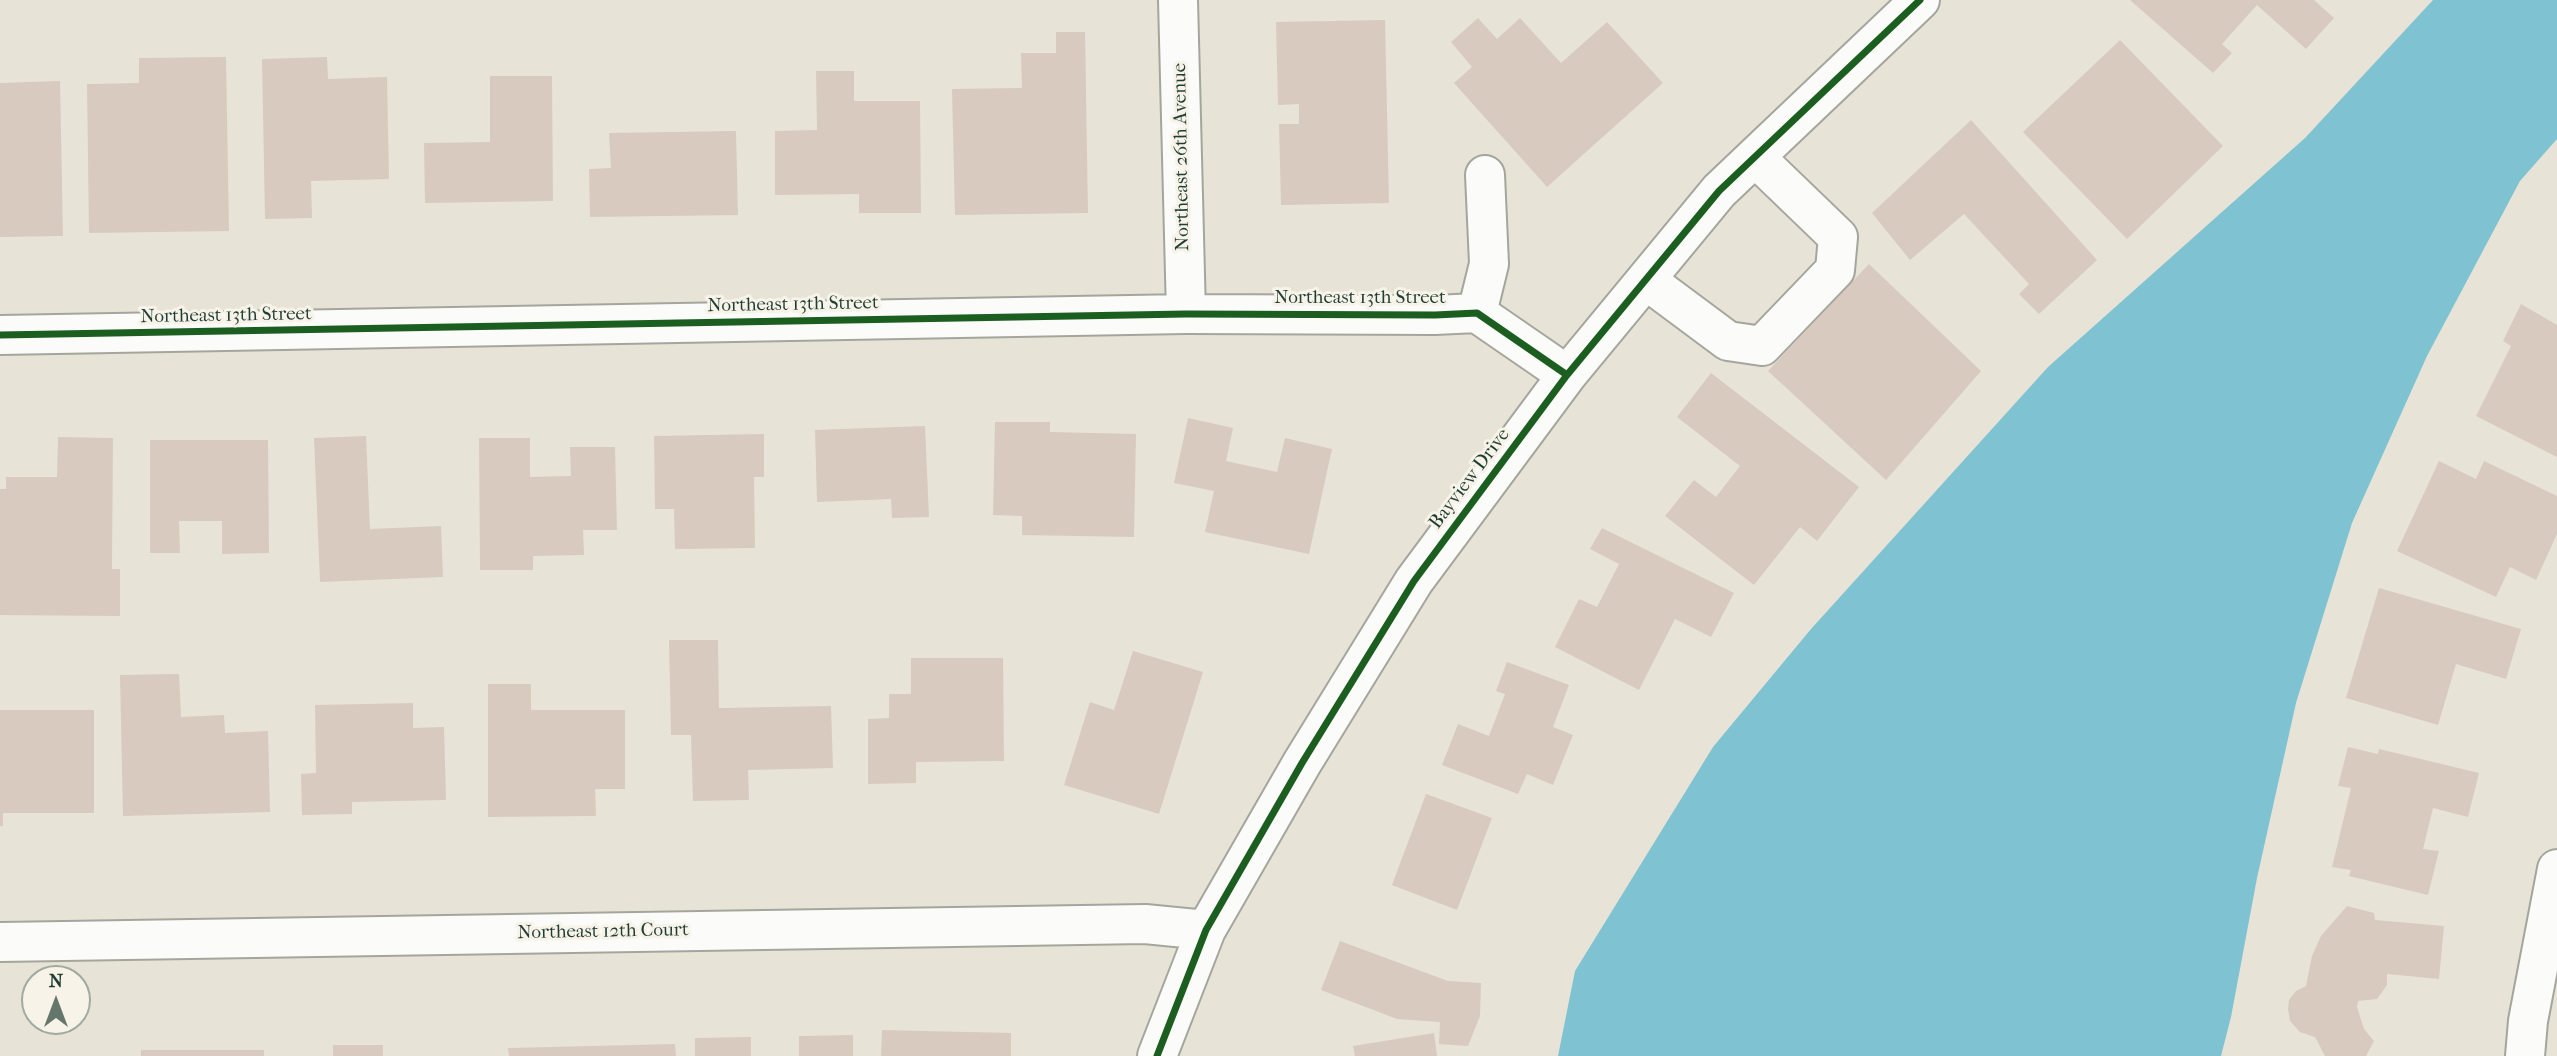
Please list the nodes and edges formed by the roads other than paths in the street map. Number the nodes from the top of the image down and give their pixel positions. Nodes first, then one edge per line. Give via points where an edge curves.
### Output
1 (1178, 0) edge
2 (1920, 0) edge
3 (1755, 157) junction
4 (1485, 175) dead end
5 (1646, 280) junction
6 (1477, 313) junction
7 (1186, 314) junction
8 (0, 335) edge
9 (1567, 375) junction
10 (2557, 869) edge
11 (1206, 930) junction
12 (0, 942) edge
13 (1157, 1056) edge
14 (2525, 1056) edge

1 - 7 street, Northeast 26th Avenue
2 - 3 street, Bayview Drive
3 - 5 street, Bayview Drive via 1718,191
3 - 5 street via 1838,237 1835,270 1762,346 1728,341
4 - 6 street via 1489,264
5 - 9 street, Bayview Drive
6 - 7 street, Northeast 13th Street
6 - 9 street
7 - 8 street, Northeast 13th Street
9 - 11 street, Bayview Drive via 1414,580
10 - 14 street
11 - 12 street, Northeast 12th Court via 1145,924
11 - 13 street, Bayview Drive

